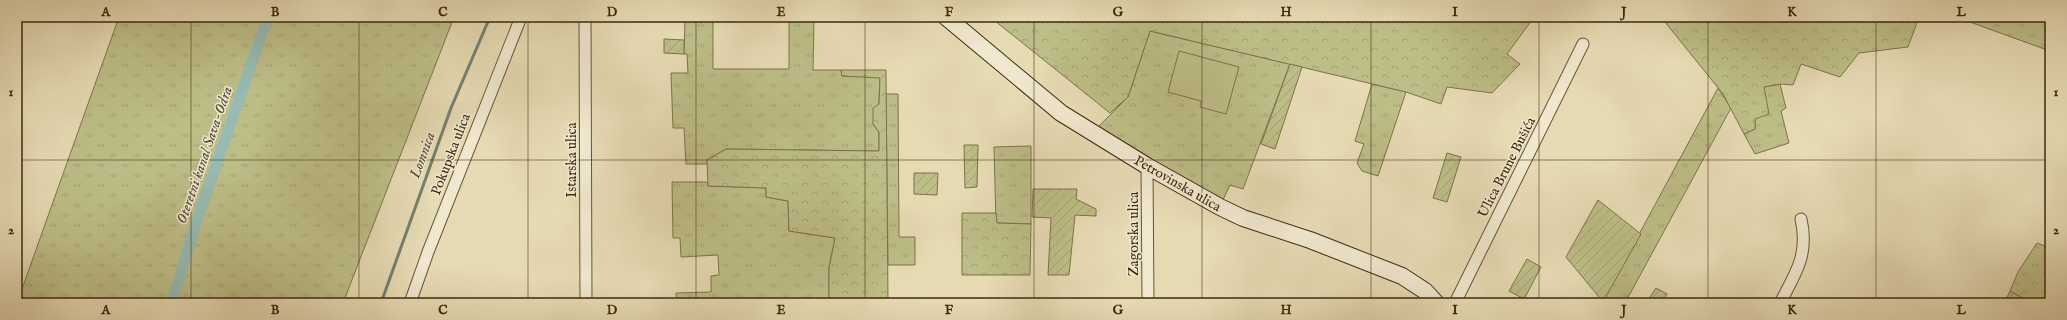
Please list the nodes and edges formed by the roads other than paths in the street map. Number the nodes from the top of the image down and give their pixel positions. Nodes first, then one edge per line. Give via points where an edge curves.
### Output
1 (522, 17) edge
2 (585, 17) edge
3 (946, 17) edge
4 (1583, 44) dead end
5 (1147, 166) junction
6 (1801, 219) dead end
7 (410, 303) edge
8 (586, 303) edge
9 (1148, 303) edge
10 (1436, 303) edge
11 (1455, 303) edge
12 (1780, 303) edge

1 - 7 street, Pokupska ulica
2 - 8 street, Istarska ulica
3 - 5 street, Petrovinska ulica via 1061,113
4 - 11 street, Ulica Brune Bušića
5 - 9 street, Zagorska ulica
5 - 10 street, Petrovinska ulica via 1243,218 1310,240 1402,276 1425,291
6 - 12 street via 1805,235 1804,251

